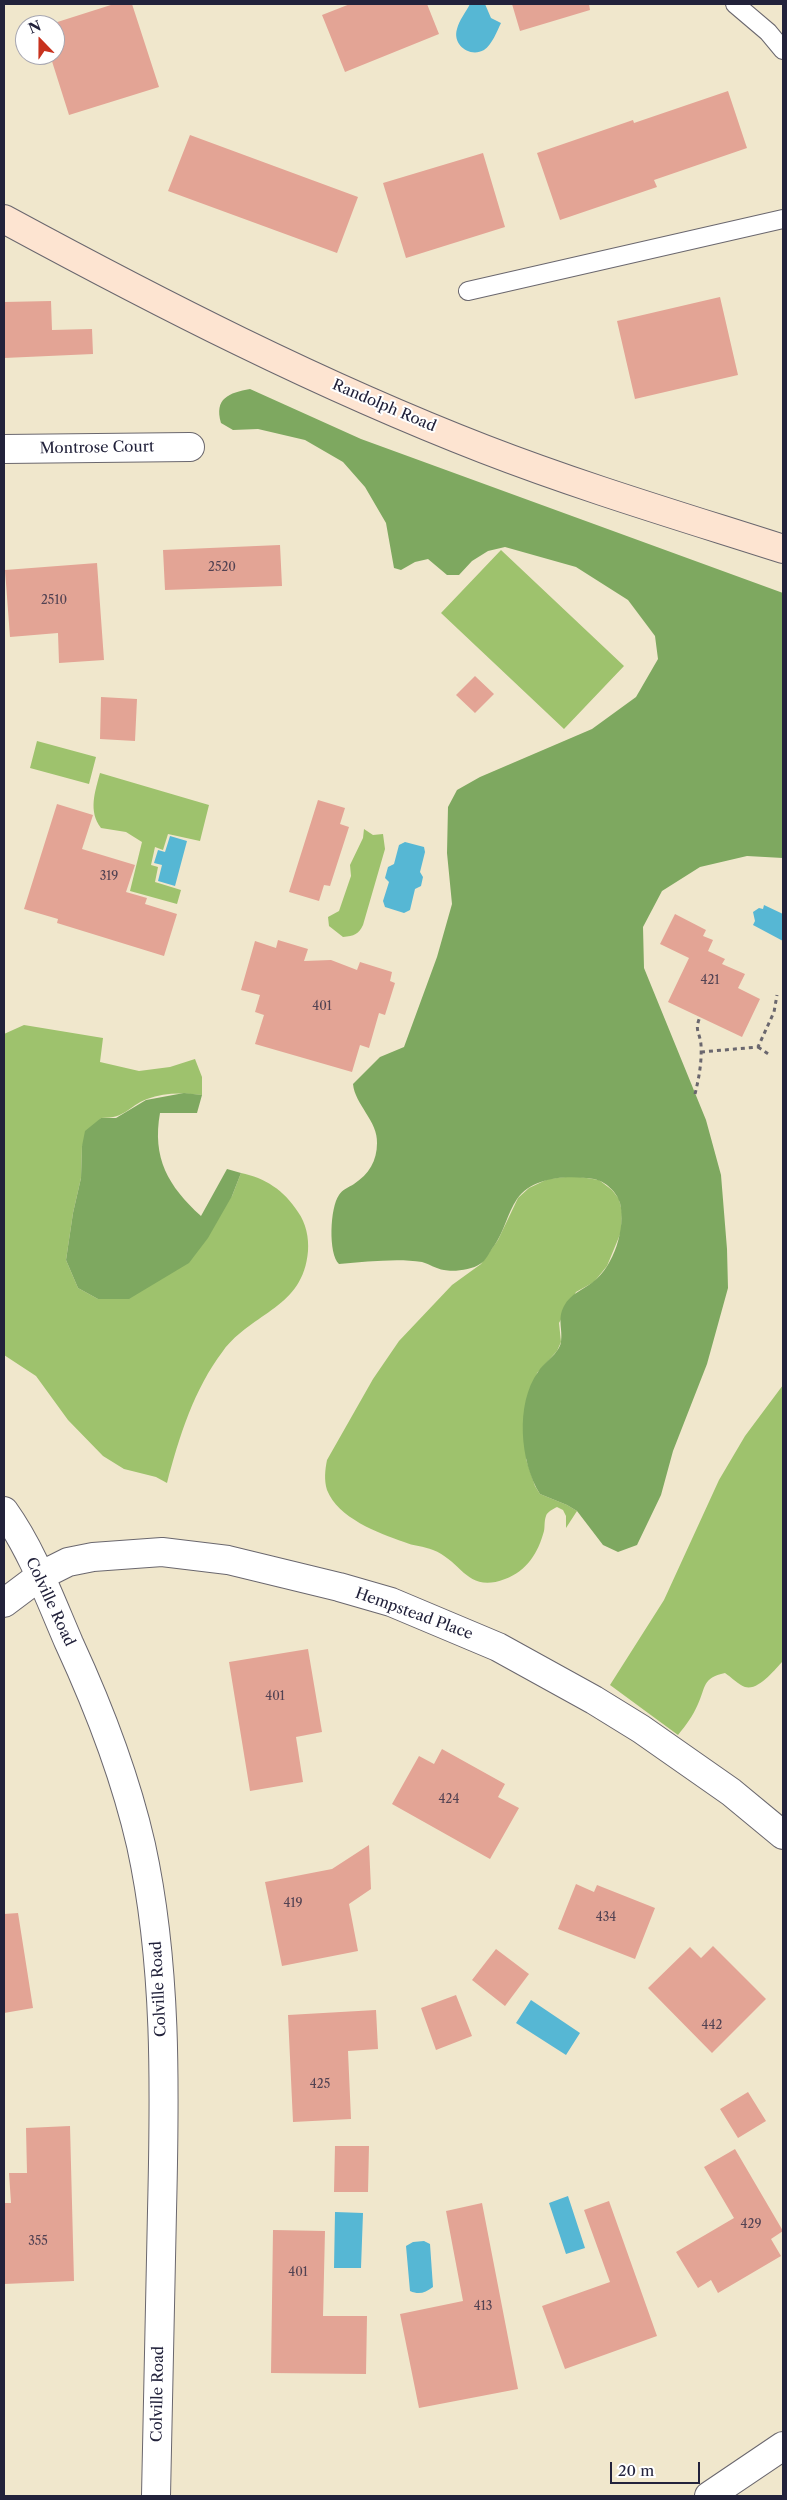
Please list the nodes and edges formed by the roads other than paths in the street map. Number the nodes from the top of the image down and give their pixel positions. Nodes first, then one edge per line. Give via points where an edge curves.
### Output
1 (735, 4) edge
2 (783, 50) edge
3 (4, 219) edge
4 (783, 219) edge
5 (468, 291) dead end
6 (190, 447) dead end
7 (4, 449) edge
8 (783, 549) edge
9 (4, 1511) edge
10 (40, 1576) junction
11 (4, 1603) edge
12 (783, 1835) edge
13 (783, 2446) edge
14 (156, 2496) edge
15 (709, 2496) edge

1 - 2 lane via 768,32
3 - 8 main road, Randolph Road via 165,303 345,390 475,445 625,500
4 - 5 lane
6 - 7 street, Montrose Court
9 - 10 street, Colville Road
10 - 11 street, Hempstead Place
10 - 12 street, Hempstead Place via 68,1562 93,1557 174,1552 228,1560 391,1602 498,1646 594,1700 641,1728
10 - 14 street, Colville Road via 102,1717 130,1802 156,1933 164,2139
13 - 15 street

